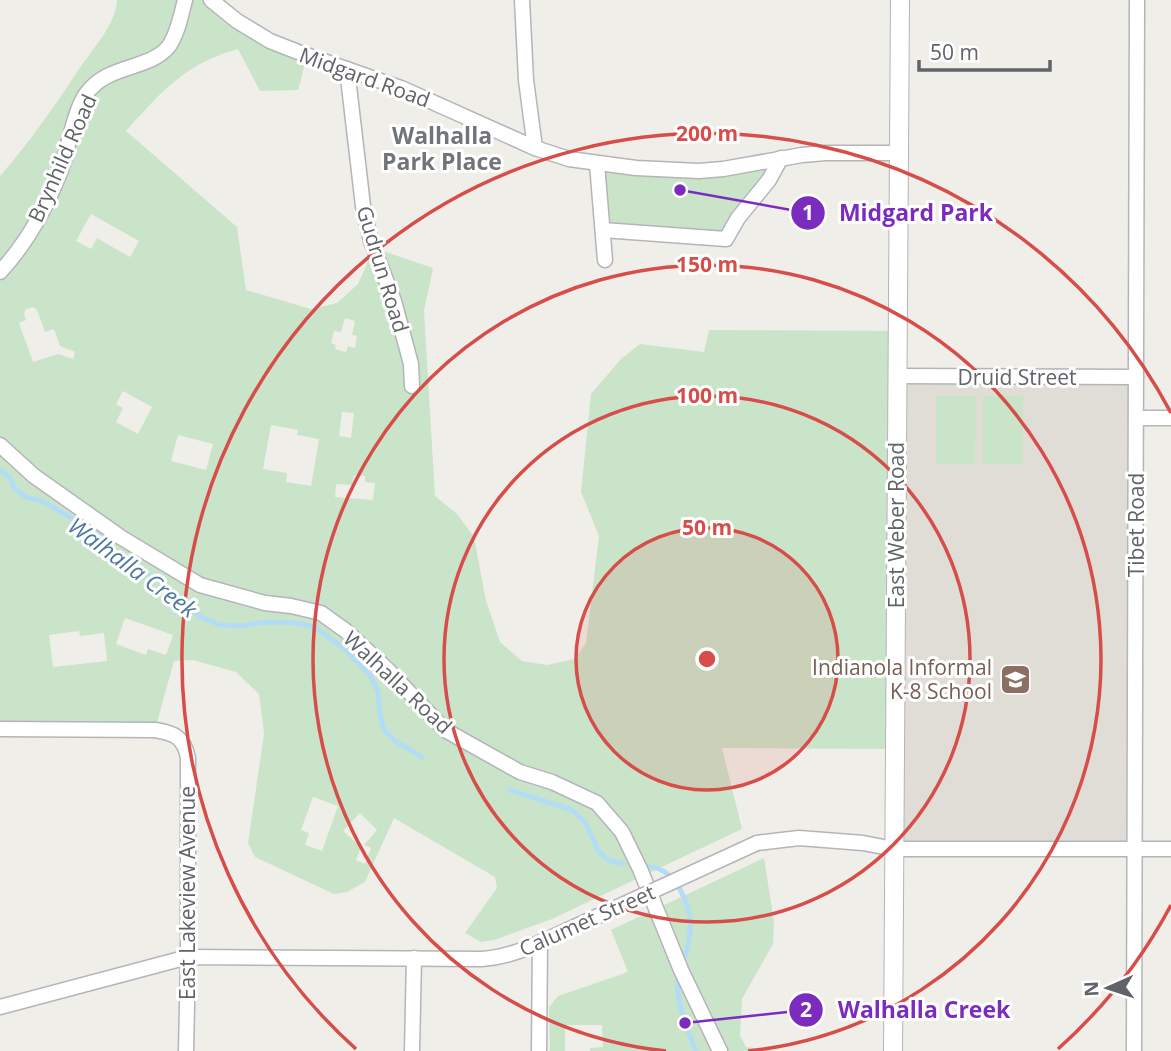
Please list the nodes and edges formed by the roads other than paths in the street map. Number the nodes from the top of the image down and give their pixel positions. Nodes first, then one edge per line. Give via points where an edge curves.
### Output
1 (184, 0) edge
2 (211, 0) edge
3 (522, 0) edge
4 (900, 0) edge
5 (1137, 0) edge
6 (346, 69) junction
7 (535, 148) junction
8 (899, 153) junction
9 (781, 159) junction
10 (597, 164) junction
11 (603, 230) junction
12 (605, 260) dead end
13 (0, 272) edge
14 (897, 376) junction
15 (1136, 377) junction
16 (412, 386) dead end
17 (1136, 418) junction
18 (1171, 418) edge
19 (0, 445) edge
20 (0, 729) edge
21 (894, 849) junction
22 (1135, 849) junction
23 (1171, 849) edge
24 (540, 943) junction
25 (188, 957) junction
26 (414, 958) junction
27 (0, 1007) edge
28 (186, 1051) edge
29 (412, 1051) edge
30 (539, 1051) edge
31 (720, 1051) edge
32 (893, 1051) edge
33 (1134, 1051) edge

1 - 13 street, Brynhild Road via 176,32 158,56 109,75 85,95 47,201
2 - 6 street, Midgard Road via 270,41
3 - 7 street
4 - 8 street, East Weber Road
5 - 15 street, Tibet Road
6 - 7 street, Midgard Road
6 - 16 street, Gudrun Road via 363,206 394,301 411,364
7 - 10 street, Midgard Road
8 - 9 street, Midgard Road via 826,153
8 - 14 street, East Weber Road
9 - 10 street, Midgard Road via 699,171
9 - 11 street via 726,239
10 - 11 street
11 - 12 street
14 - 15 street, Druid Street
14 - 21 street, East Weber Road
15 - 17 street, Tibet Road
17 - 18 street
17 - 22 street, Tibet Road
19 - 31 street, Walhalla Road via 34,476 122,538 200,585 321,613 389,671 445,730 520,772 597,803 622,832
20 - 25 street, East Lakeview Avenue via 155,730 179,738 188,758
21 - 22 street, Calumet Street
21 - 24 street, Calumet Street, bridge via 799,838 757,842
21 - 32 street, East Weber Road
22 - 23 street, Calumet Street
22 - 33 street, Tibet Road
24 - 26 street, Calumet Street via 494,958
24 - 30 street
25 - 26 street, Calumet Street
25 - 27 street, Calumet Street
25 - 28 street, East Lakeview Avenue
26 - 29 street

